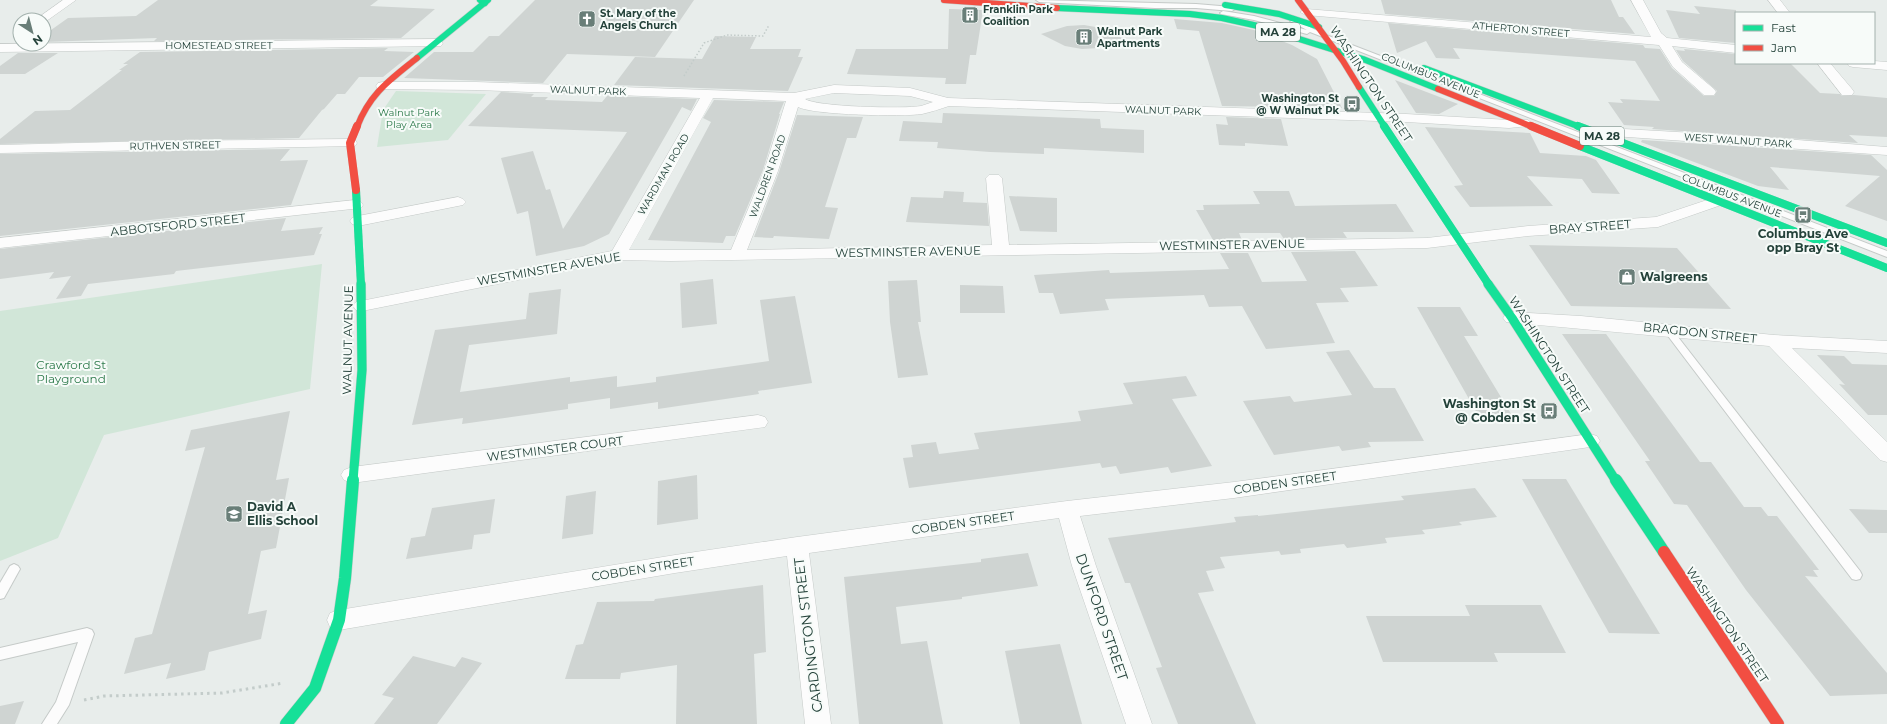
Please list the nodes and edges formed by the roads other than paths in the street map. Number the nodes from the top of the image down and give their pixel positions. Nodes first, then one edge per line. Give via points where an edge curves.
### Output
1 (70, 0) edge
2 (944, 0) edge
3 (1038, 0) edge
4 (1166, 0) edge
5 (1298, 0) edge
6 (1637, 0) edge
7 (1774, 0) edge
8 (485, 1) edge
9 (52, 12) edge
10 (1306, 12) junction
11 (1783, 12) edge
12 (1317, 26) junction
13 (1324, 36) junction
14 (12, 41) edge
15 (1663, 41) junction
16 (437, 42) junction
17 (1, 49) edge
18 (1334, 49) junction
19 (1735, 49) edge
20 (1824, 64) edge
21 (1864, 64) edge
22 (1887, 66) edge
23 (383, 86) junction
24 (1709, 92) dead end
25 (1847, 92) dead end
26 (709, 94) junction
27 (794, 97) junction
28 (948, 102) junction
29 (1378, 117) junction
30 (1523, 123) junction
31 (1589, 131) junction
32 (350, 143) junction
33 (0, 149) edge
34 (1887, 151) edge
35 (994, 178) dead end
36 (1719, 201) junction
37 (458, 202) dead end
38 (355, 205) junction
39 (358, 221) junction
40 (1458, 240) junction
41 (0, 243) edge
42 (1887, 243) edge
43 (1001, 250) junction
44 (1887, 254) edge
45 (618, 255) junction
46 (738, 255) junction
47 (1887, 268) edge
48 (362, 306) junction
49 (1512, 318) junction
50 (1668, 330) junction
51 (1774, 341) junction
52 (1887, 347) edge
53 (758, 422) dead end
54 (1590, 441) junction
55 (1887, 455) edge
56 (352, 475) junction
57 (1067, 509) junction
58 (797, 546) junction
59 (14, 569) dead end
60 (1856, 575) dead end
61 (0, 594) edge
62 (339, 620) junction
63 (0, 654) edge
64 (49, 724) edge
65 (286, 724) edge
66 (818, 724) edge
67 (1139, 724) edge
68 (1778, 724) edge

1 - 9 street
2 - 18 main road, COLUMBUS AVENUE / MA 28 via 1208,16 1254,25
3 - 13 lane, COLUMBUS AVENUE via 1155,6 1234,14
4 - 12 main road, COLUMBUS AVENUE / MA 28 via 1264,10
5 - 10 main road, WASHINGTON STREET
6 - 15 street via 1656,35
7 - 11 street
8 - 16 main road
10 - 12 main road, WASHINGTON STREET
10 - 15 street, ATHERTON STREET
12 - 13 main road, WASHINGTON STREET
12 - 31 main road, COLUMBUS AVENUE / MA 28
13 - 18 main road, WASHINGTON STREET
13 - 44 lane, COLUMBUS AVENUE
14 - 17 street
15 - 19 street, ATHERTON STREET
15 - 24 street via 1677,64
16 - 17 street, HOMESTEAD STREET
16 - 23 main road
18 - 29 main road, WASHINGTON STREET
18 - 30 main road, COLUMBUS AVENUE / MA 28
20 - 25 street
21 - 22 street
23 - 26 street, WALNUT PARK via 476,86
23 - 32 main road via 364,109
26 - 27 street, WALNUT PARK
26 - 45 street, WARDMAN ROAD
27 - 28 street, WALNUT PARK via 834,89 910,92
27 - 28 street, WALNUT PARK via 809,106 852,110 922,110
27 - 46 street, WALDREN ROAD via 771,171
28 - 29 street, WALNUT PARK
29 - 30 street
29 - 40 main road, WASHINGTON STREET
30 - 36 main road, COLUMBUS AVENUE / MA 28
31 - 34 street, WEST WALNUT PARK
31 - 42 main road, COLUMBUS AVENUE / MA 28
32 - 33 street, RUTHVEN STREET
32 - 38 main road, WALNUT AVENUE via 355,176
35 - 43 street
36 - 40 street, BRAY STREET via 1658,222 1528,231
36 - 47 main road, COLUMBUS AVENUE / MA 28
37 - 39 street
38 - 39 main road, WALNUT AVENUE
38 - 41 street, ABBOTSFORD STREET
39 - 48 main road, WALNUT AVENUE
40 - 43 street, WESTMINSTER AVENUE via 1426,243
40 - 49 main road, WASHINGTON STREET
43 - 46 street, WESTMINSTER AVENUE
45 - 46 street, WESTMINSTER AVENUE
45 - 48 street, WESTMINSTER AVENUE
48 - 56 main road, WALNUT AVENUE via 362,370
49 - 50 street, BRAGDON STREET
49 - 54 main road, WASHINGTON STREET
50 - 51 street, BRAGDON STREET
50 - 60 lane
51 - 52 street, BRAGDON STREET
51 - 55 street
53 - 56 street, WESTMINSTER COURT
54 - 57 street, COBDEN STREET via 1234,490
54 - 68 main road, WASHINGTON STREET
56 - 62 main road, WALNUT AVENUE via 345,578
57 - 58 street, COBDEN STREET
57 - 67 street, DUNFORD STREET
58 - 62 street, COBDEN STREET
58 - 66 street, CARDINGTON STREET
59 - 61 lane
62 - 65 main road, WALNUT AVENUE via 315,688
63 - 64 lane via 87,634 62,705

